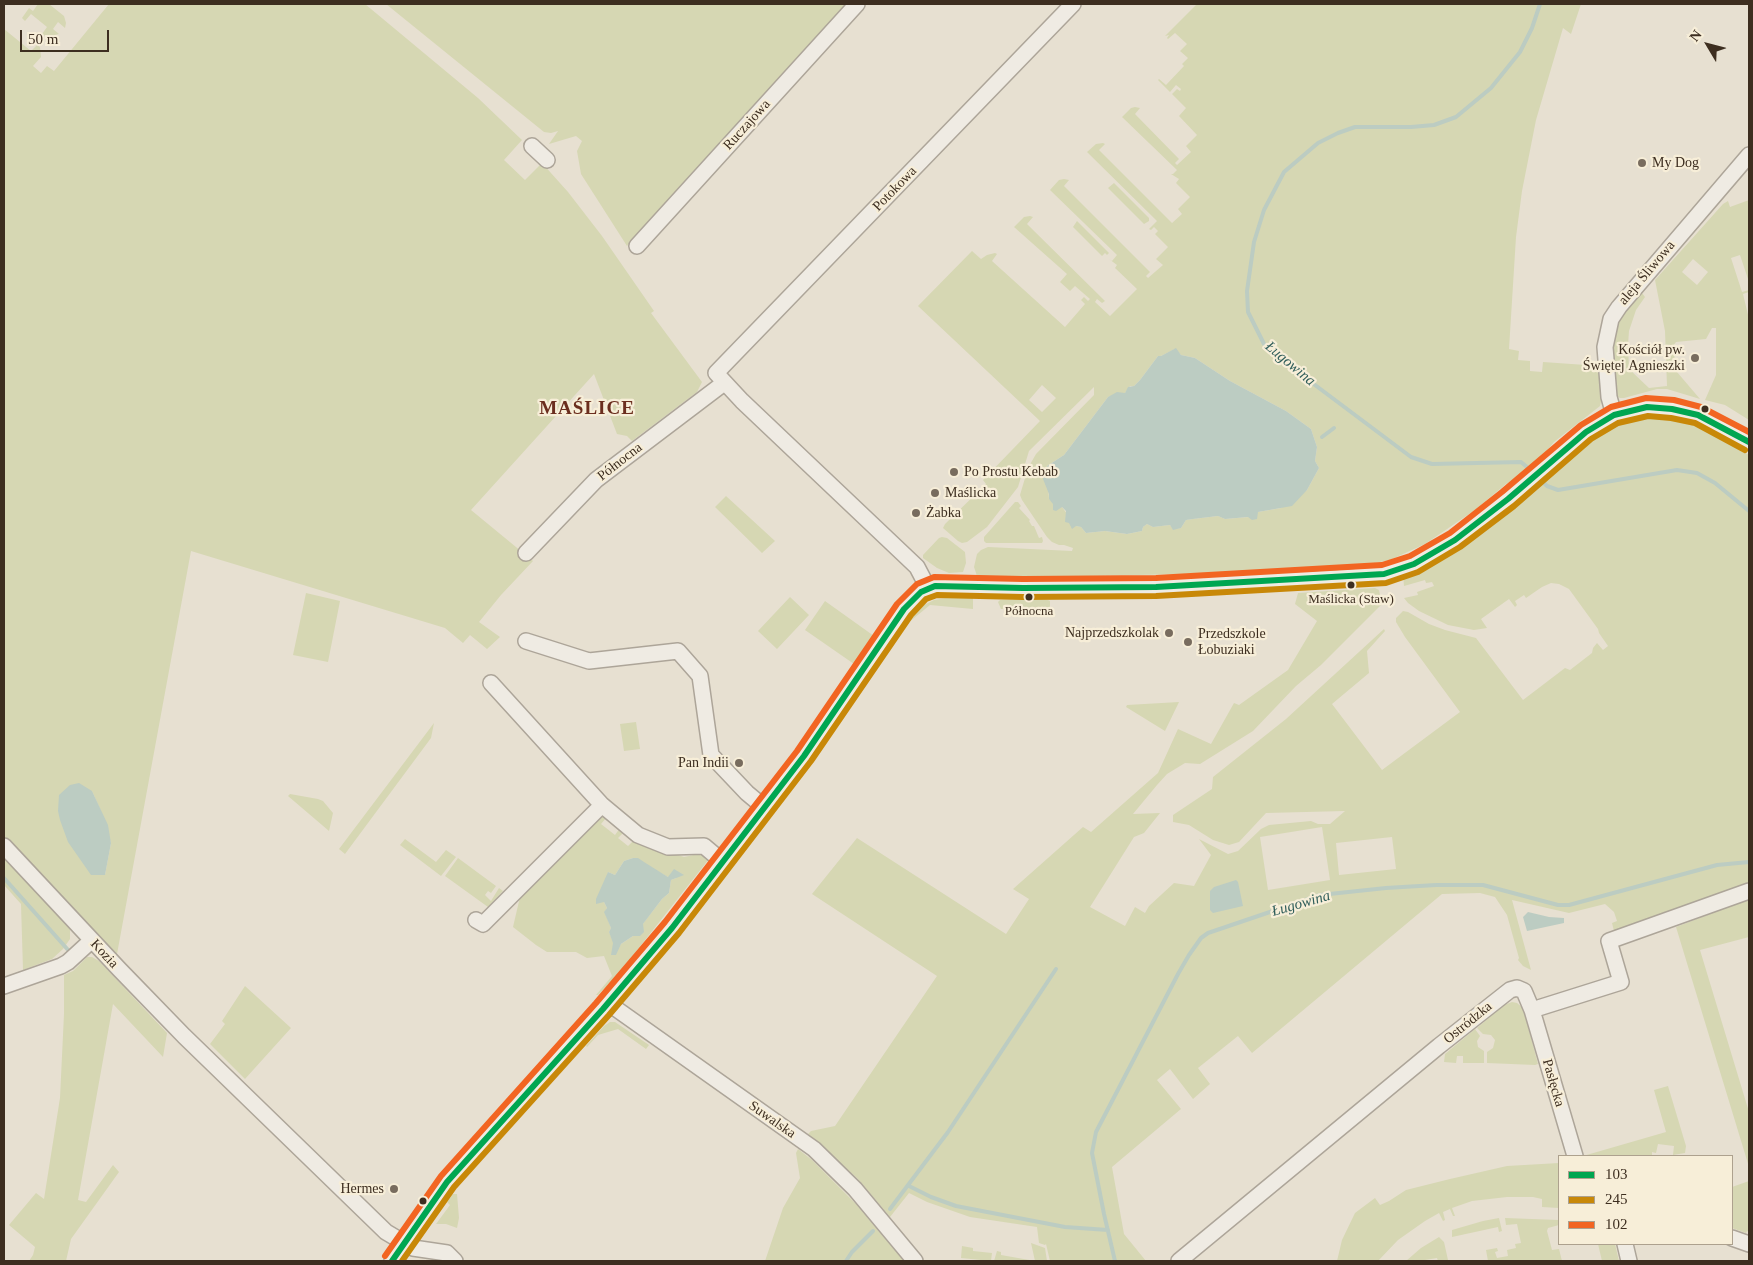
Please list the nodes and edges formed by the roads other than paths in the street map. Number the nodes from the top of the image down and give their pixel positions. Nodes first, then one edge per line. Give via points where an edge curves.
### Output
1 (857, 4) edge
2 (1073, 4) edge
3 (532, 146) dead end
4 (1749, 155) edge
5 (547, 160) dead end
6 (637, 246) dead end
7 (720, 378) junction
8 (1614, 415) junction
9 (1749, 442) edge
10 (526, 553) dead end
11 (928, 588) junction
12 (526, 641) dead end
13 (491, 683) dead end
14 (602, 805) junction
15 (765, 808) junction
16 (4, 846) edge
17 (724, 862) junction
18 (1749, 891) edge
19 (476, 920) dead end
20 (92, 940) junction
21 (4, 986) edge
22 (608, 1003) junction
23 (1532, 1010) junction
24 (1575, 1155) edge
25 (1733, 1238) edge
26 (404, 1243) junction
27 (1749, 1244) edge
28 (1624, 1245) edge
29 (392, 1261) edge
30 (456, 1261) edge
31 (915, 1261) edge
32 (1179, 1261) edge
33 (1629, 1261) edge

1 - 6 street, Ruczajowa
2 - 7 street, Potokowa
3 - 5 street
4 - 8 street, aleja Śliwowa via 1611,319 1604,346
7 - 10 street, Północna via 596,480
7 - 11 street via 917,567
8 - 9 street via 1647,407 1672,409 1698,415
8 - 11 street via 1586,432 1489,515 1444,548 1414,564 1384,574 1156,587
11 - 15 street via 904,608 824,728
12 - 15 street via 589,661 678,650 700,676 711,756
13 - 14 street
14 - 17 street via 638,835 668,846 704,846
14 - 19 street via 483,924
15 - 17 street
16 - 20 street, Kozia
17 - 22 street
18 - 23 street via 1609,941 1621,982
20 - 21 street via 61,966
20 - 26 street, Kozia via 223,1074 386,1232
22 - 26 street via 447,1182
22 - 31 street, Suwalska via 814,1149 855,1189
23 - 24 street, Pasłęcka
23 - 32 street, Ostródzka via 1524,992 1518,988 1510,990
25 - 27 street
26 - 29 street
26 - 30 street, Kozia via 427,1251 447,1253
28 - 33 street

